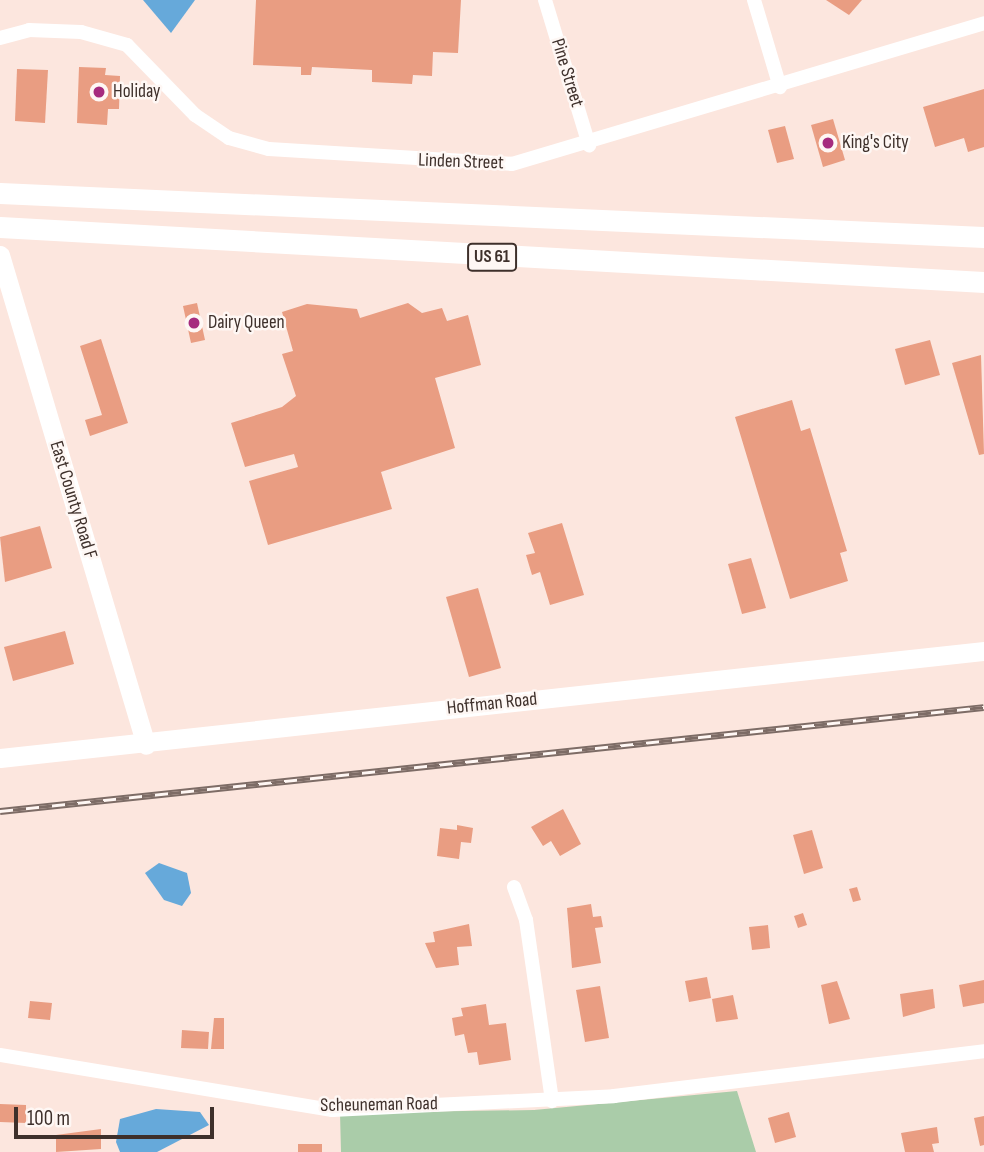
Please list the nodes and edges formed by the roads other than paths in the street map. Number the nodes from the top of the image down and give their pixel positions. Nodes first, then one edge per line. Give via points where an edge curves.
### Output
1 (545, 0) edge
2 (754, 0) edge
3 (984, 23) edge
4 (0, 37) edge
5 (780, 87) junction
6 (589, 145) junction
7 (0, 193) edge
8 (0, 228) edge
9 (984, 237) edge
10 (0, 255) edge
11 (984, 282) edge
12 (984, 651) edge
13 (146, 745) junction
14 (0, 758) edge
15 (514, 887) dead end
16 (984, 1052) edge
17 (0, 1055) edge
18 (552, 1101) junction

1 - 6 street, Pine Street
2 - 5 street
3 - 5 street, Linden Street
4 - 6 street, Linden Street via 29,30 81,32 127,45 195,115 229,138 269,149 498,164
5 - 6 street, Linden Street
7 - 9 main road
8 - 11 main road, US 61
10 - 13 street, East County Road F
12 - 13 street, Hoffman Road
13 - 14 street, Hoffman Road
15 - 18 street via 526,920
16 - 18 street, Scheuneman Road
17 - 18 street, Scheuneman Road via 332,1110

